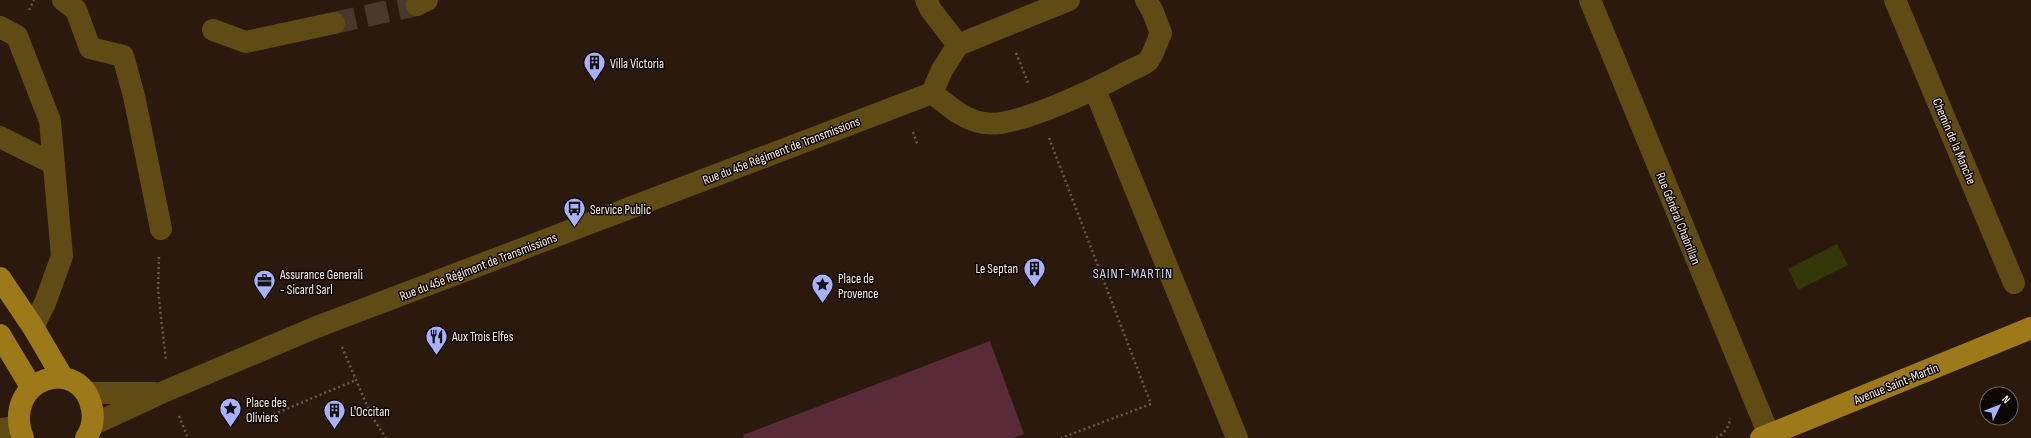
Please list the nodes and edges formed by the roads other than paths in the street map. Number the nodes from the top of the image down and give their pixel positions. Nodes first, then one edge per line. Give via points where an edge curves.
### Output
1 (63, 0) edge
2 (926, 0) edge
3 (1069, 0) edge
4 (1146, 0) edge
5 (1590, 0) edge
6 (1895, 0) edge
7 (334, 23) tunnel mouth
8 (0, 27) edge
9 (213, 30) dead end
10 (958, 45) junction
11 (1095, 90) junction
12 (932, 93) junction
13 (0, 137) edge
14 (54, 164) junction
15 (161, 229) road end
16 (0, 278) edge
17 (2014, 283) dead end
18 (33, 327) junction
19 (2031, 328) edge
20 (0, 335) edge
21 (63, 378) junction
22 (30, 385) junction
23 (165, 392) junction
24 (86, 393) junction
25 (13, 431) edge
26 (89, 432) edge
27 (1765, 436) edge
28 (1236, 438) edge

1 - 15 street via 76,10 90,48 123,56 134,96
2 - 10 street
3 - 10 street
4 - 11 street via 1160,33 1148,61
5 - 27 street, Rue Général Chabrillan
6 - 17 street, Chemin de la Manche
7 - 9 street via 246,42
8 - 14 street via 17,36 50,121
10 - 12 street via 942,70
11 - 12 street via 1003,123 986,124 959,114
11 - 28 street
12 - 23 street, Rue du 45e Régiment de Transmissions via 331,322
13 - 14 street
14 - 18 street via 62,256 48,296
16 - 18 main road
18 - 21 main road
19 - 27 main road, Avenue Saint-Martin
20 - 22 main road
21 - 22 main road via 52,377
21 - 24 main road via 76,384
22 - 25 main road via 20,397
23 - 24 street
23 - 26 street, Rue du 45e Régiment de Transmissions
24 - 26 main road via 93,414

